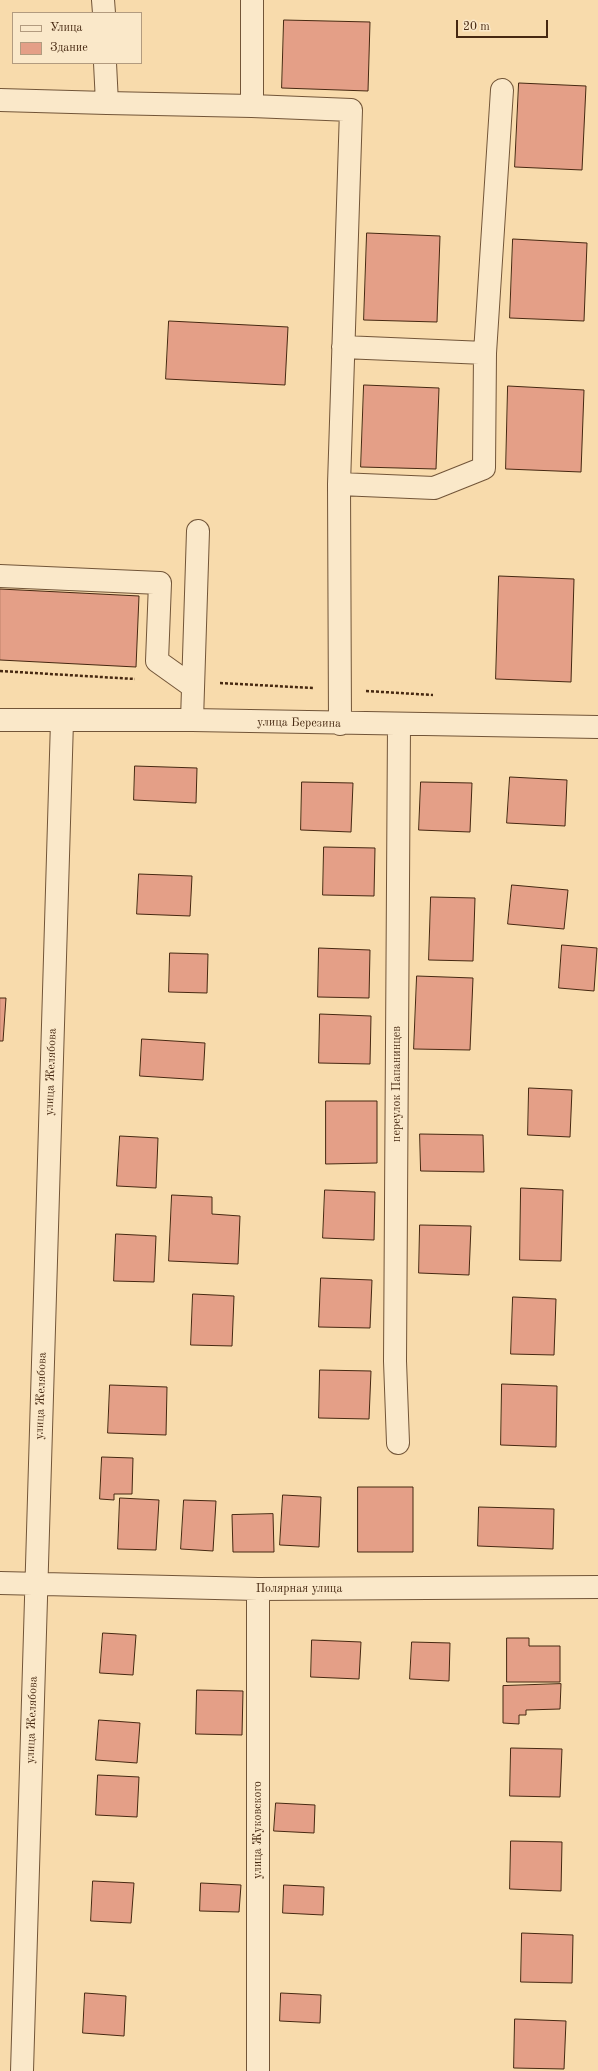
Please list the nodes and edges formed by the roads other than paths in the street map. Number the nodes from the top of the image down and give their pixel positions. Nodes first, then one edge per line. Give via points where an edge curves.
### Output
1 (103, 0) edge
2 (252, 0) edge
3 (104, 12) edge
4 (105, 64) edge
5 (502, 90) dead end
6 (0, 100) edge
7 (106, 103) junction
8 (252, 106) junction
9 (343, 347) junction
10 (486, 353) junction
11 (339, 484) junction
12 (198, 531) dead end
13 (0, 576) edge
14 (192, 684) junction
15 (0, 720) edge
16 (192, 720) junction
17 (62, 721) junction
18 (340, 724) junction
19 (399, 725) junction
20 (598, 727) edge
21 (398, 1443) dead end
22 (0, 1583) edge
23 (35, 1584) junction
24 (598, 1587) edge
25 (258, 1589) junction
26 (22, 2071) edge
27 (258, 2071) edge

1 - 3 street
2 - 8 street
4 - 7 street
5 - 10 street
6 - 7 street
7 - 8 street
8 - 9 street via 351,110
9 - 10 street
9 - 11 street
10 - 11 street via 484,468 434,488
11 - 18 street
12 - 14 street
13 - 14 street via 160,583 157,661
14 - 16 street
15 - 17 street, улица Березина
16 - 17 street, улица Березина
16 - 18 street, улица Березина
17 - 23 street, улица Желябова
18 - 19 street, улица Березина
19 - 20 street, улица Березина
19 - 21 street, переулок Папанинцев via 395,1361
22 - 23 street, Полярная улица
23 - 25 street, Полярная улица
23 - 26 street, улица Желябова
24 - 25 street, Полярная улица
25 - 27 street, улица Жуковского

